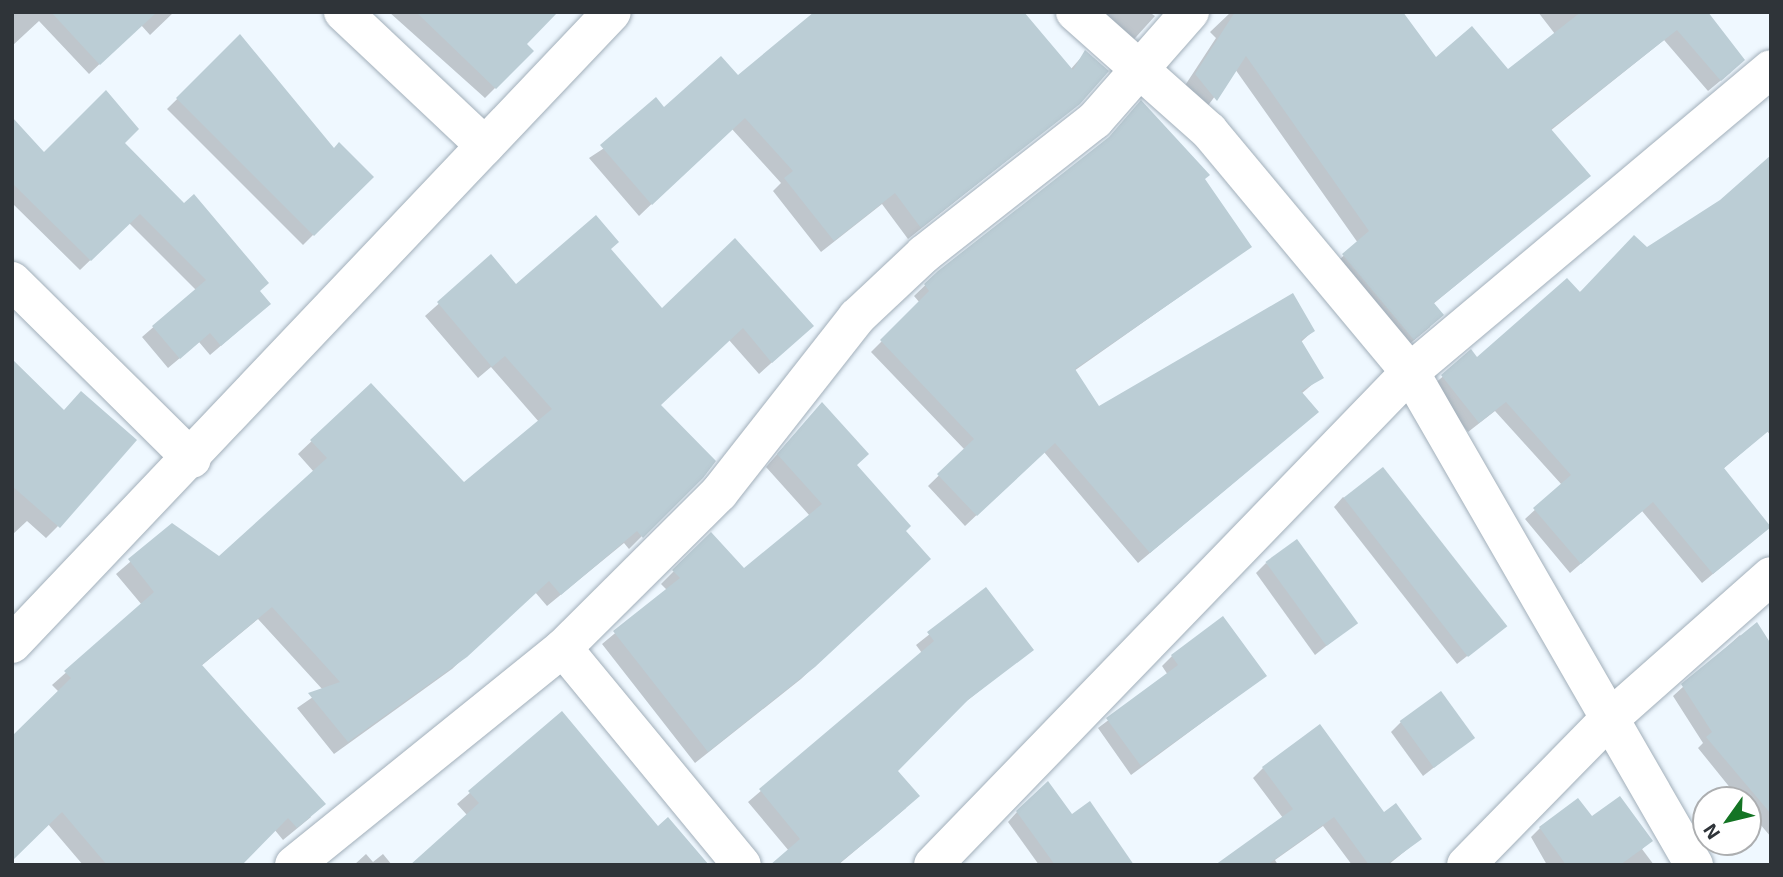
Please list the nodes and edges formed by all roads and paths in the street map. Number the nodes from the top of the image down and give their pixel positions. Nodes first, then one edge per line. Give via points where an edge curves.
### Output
1 (342, 12) edge
2 (612, 12) edge
3 (1075, 12) edge
4 (1190, 12) edge
5 (1138, 66) junction
6 (1771, 69) edge
7 (485, 146) junction
8 (12, 281) edge
9 (1410, 372) junction
10 (192, 459) junction
11 (1771, 576) edge
12 (12, 644) edge
13 (563, 648) junction
14 (1606, 722) junction
15 (294, 865) edge
16 (742, 865) edge
17 (933, 865) edge
18 (1466, 865) edge
19 (1693, 865) edge

1 - 7 street
2 - 7 street
3 - 5 street
4 - 5 street
5 - 9 street via 1209,131
5 - 13 street via 1123,91 1059,152 924,254 865,309 719,493
6 - 9 street
7 - 10 street
8 - 10 street
9 - 14 street
9 - 17 street
10 - 12 street
11 - 14 street
13 - 15 street
13 - 16 street
14 - 18 street
14 - 19 street

